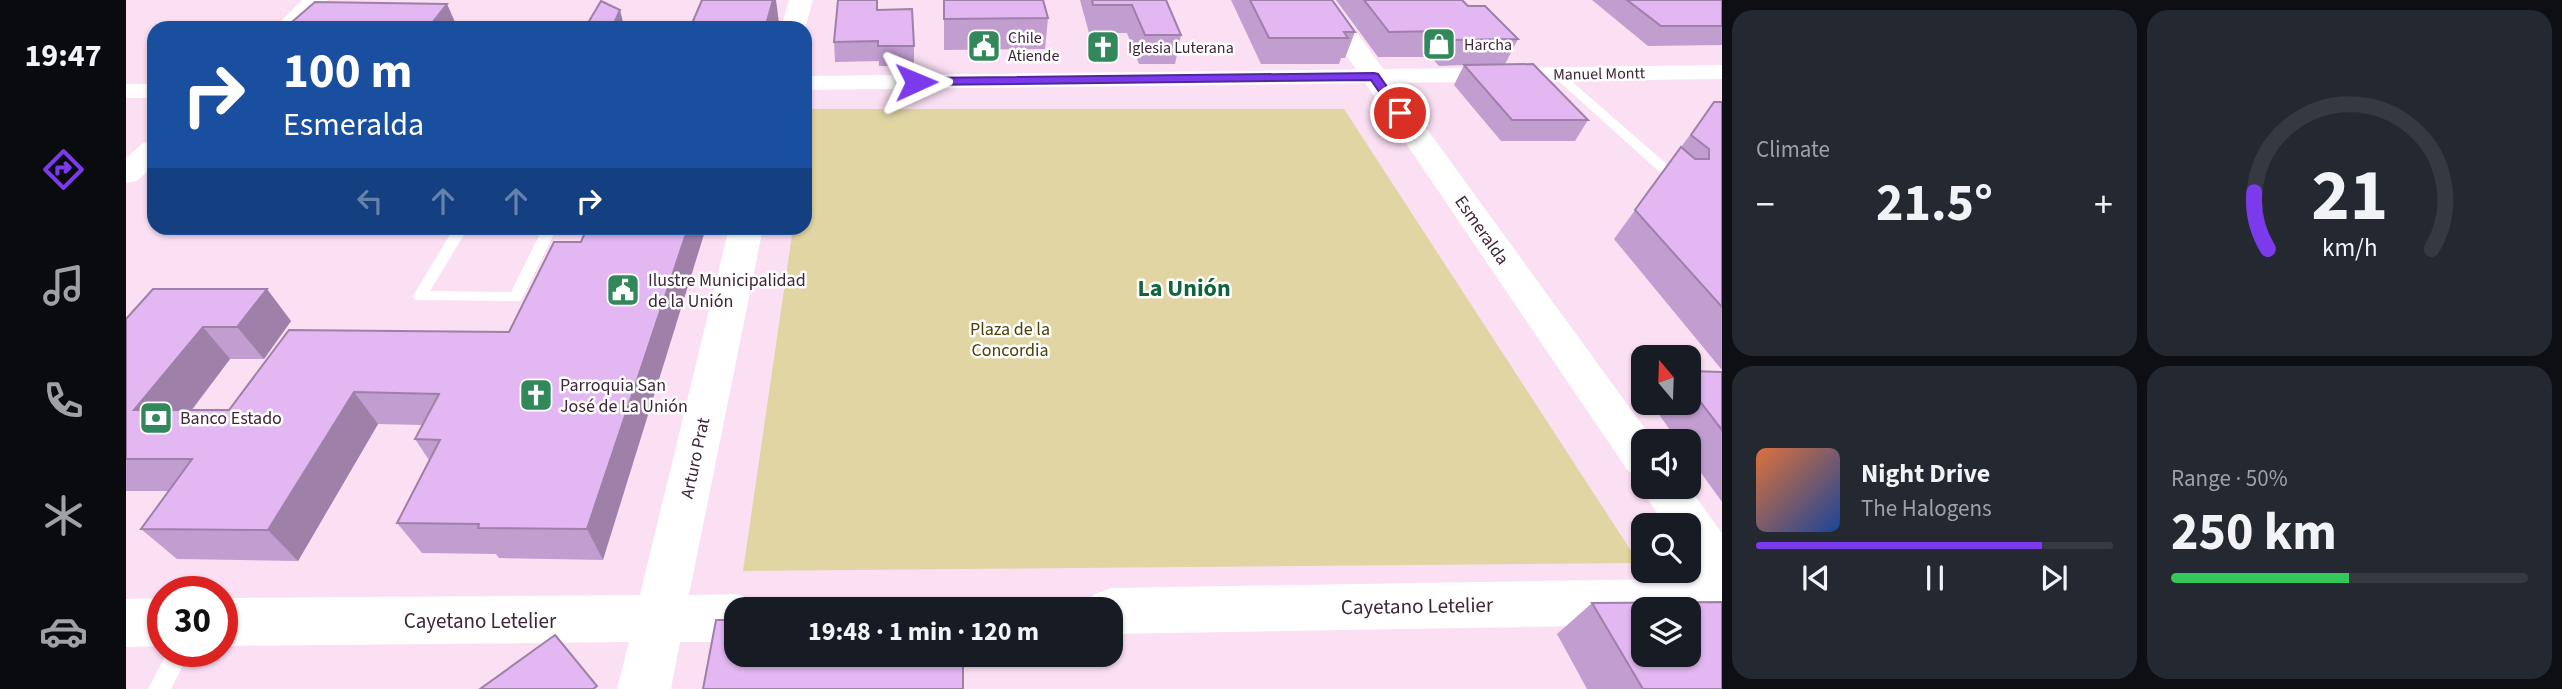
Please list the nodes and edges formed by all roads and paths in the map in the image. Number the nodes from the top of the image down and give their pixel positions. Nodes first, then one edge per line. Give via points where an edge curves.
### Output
1 (316, 0) edge
2 (801, 0) edge
3 (1321, 0) edge
4 (294, 21) edge
5 (795, 21) edge
6 (1722, 72) edge
7 (1557, 74) junction
8 (1374, 76) junction
9 (812, 83) edge
10 (126, 91) edge
11 (147, 91) edge
12 (147, 155) edge
13 (126, 174) edge
14 (1680, 183) edge
15 (457, 235) edge
16 (546, 235) edge
17 (744, 235) edge
18 (1631, 442) edge
19 (1671, 499) edge
20 (1722, 572) edge
21 (1722, 601) edge
22 (1123, 611) edge
23 (724, 618) edge
24 (659, 619) junction
25 (147, 622) edge
26 (238, 622) edge
27 (126, 623) edge
28 (171, 667) edge
29 (159, 689) edge
30 (644, 689) edge

1 - 4 main road
2 - 5 main road
3 - 8 main road, Esmeralda
6 - 7 street, Manuel Montt
7 - 8 street, Manuel Montt
7 - 14 lane
8 - 9 street, Manuel Montt
8 - 18 main road, Esmeralda
10 - 11 street
12 - 13 main road
15 - 16 lane via 420,296 516,296
17 - 24 main road, Arturo Prat
19 - 20 main road
21 - 22 main road, Cayetano Letelier
23 - 24 main road, Cayetano Letelier
24 - 26 main road, Cayetano Letelier
24 - 30 main road, Arturo Prat
25 - 27 main road
28 - 29 lane

